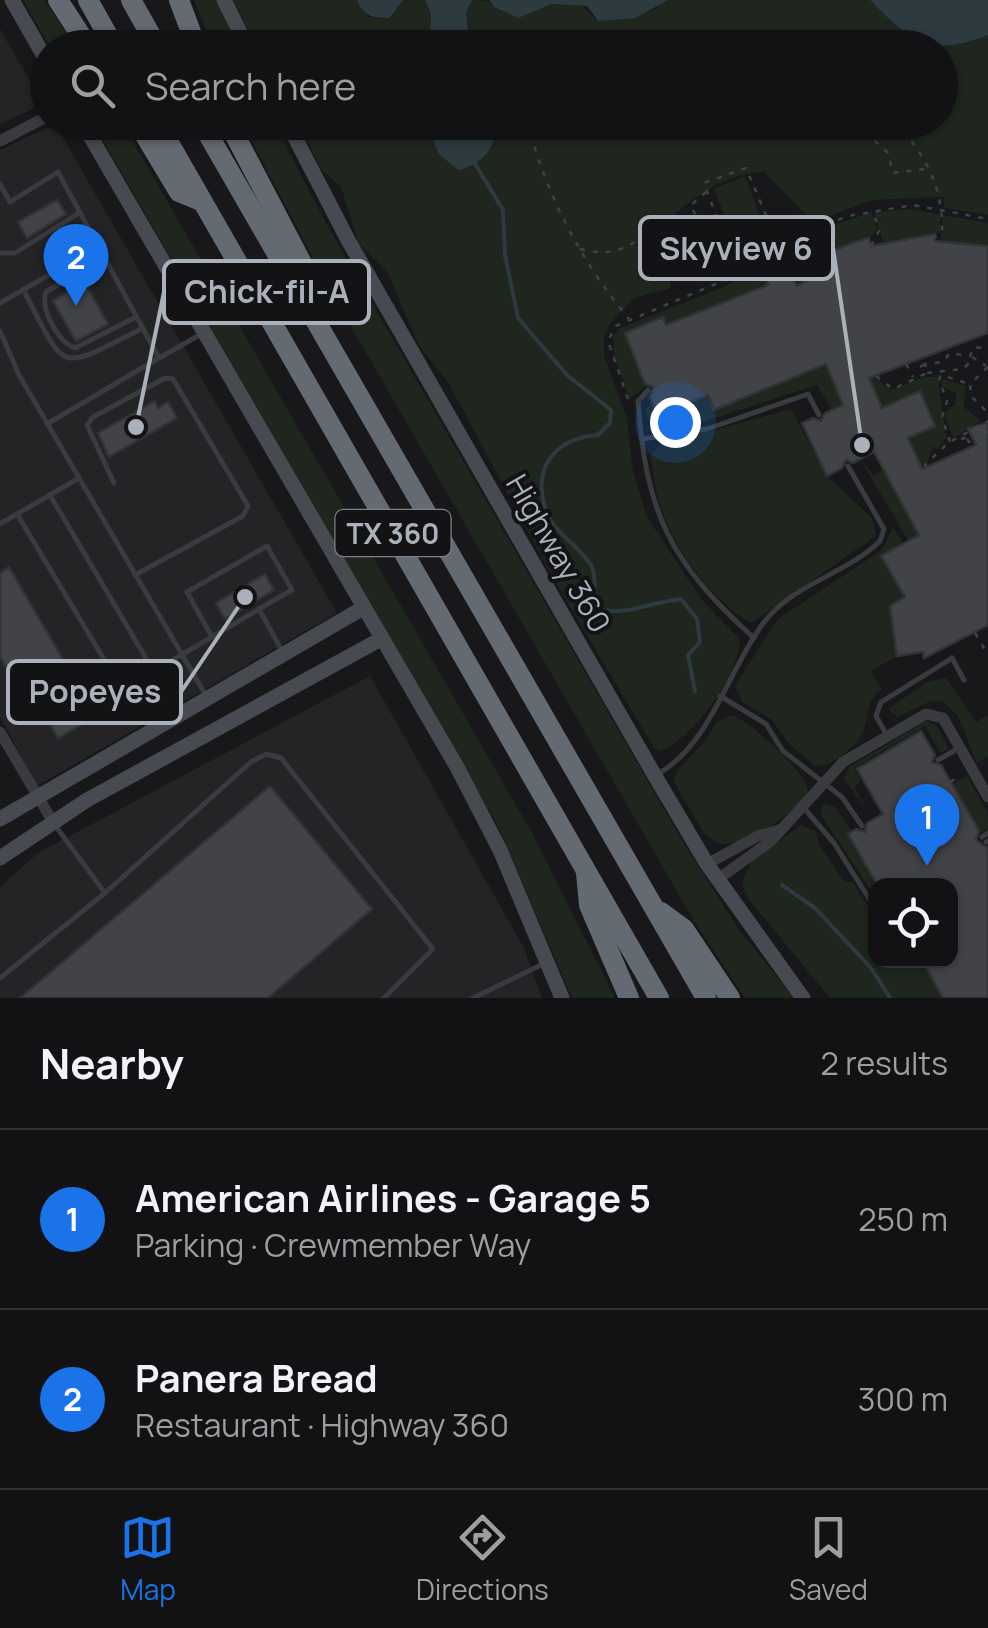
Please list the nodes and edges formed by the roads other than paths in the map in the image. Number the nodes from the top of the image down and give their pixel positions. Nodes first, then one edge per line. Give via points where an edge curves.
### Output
1 (12, 0) edge
2 (58, 0) edge
3 (88, 0) edge
4 (130, 0) edge
5 (179, 0) edge
6 (224, 0) edge
7 (77, 30) edge
8 (105, 30) edge
9 (148, 30) edge
10 (190, 30) edge
11 (239, 30) edge
12 (30, 32) edge
13 (30, 126) edge
14 (93, 140) edge
15 (148, 140) edge
16 (167, 140) edge
17 (212, 140) edge
18 (237, 140) edge
19 (296, 140) edge
20 (0, 142) edge
21 (0, 184) edge
22 (201, 201) junction
23 (10, 202) junction
24 (0, 207) edge
25 (81, 213) junction
26 (96, 248) junction
27 (0, 253) edge
28 (102, 258) junction
29 (23, 289) junction
30 (0, 303) edge
31 (136, 316) junction
32 (314, 318) junction
33 (141, 329) junction
34 (0, 331) edge
35 (206, 331) junction
36 (159, 358) junction
37 (648, 390) dead end
38 (819, 415) dead end
39 (47, 424) junction
40 (641, 440) junction
41 (848, 466) dead end
42 (79, 478) junction
43 (114, 483) dead end
44 (50, 495) junction
45 (18, 514) junction
46 (0, 524) edge
47 (136, 575) junction
48 (363, 608) junction
49 (259, 609) junction
50 (212, 637) junction
51 (754, 638) junction
52 (381, 639) junction
53 (284, 653) junction
54 (182, 654) junction
55 (154, 672) junction
56 (964, 680) dead end
57 (720, 696) junction
58 (206, 697) junction
59 (0, 732) edge
60 (886, 736) junction
61 (960, 748) junction
62 (938, 760) dead end
63 (655, 776) junction
64 (983, 778) edge
65 (824, 784) junction
66 (35, 796) junction
67 (988, 798) edge
68 (804, 808) junction
69 (0, 819) edge
70 (52, 822) junction
71 (862, 826) dead end
72 (783, 829) junction
73 (0, 858) edge
74 (707, 864) junction
75 (586, 866) junction
76 (718, 879) junction
77 (105, 893) junction
78 (868, 896) edge
79 (652, 904) junction
80 (550, 961) junction
81 (0, 978) edge
82 (384, 998) edge
83 (473, 998) edge
84 (562, 998) edge
85 (629, 998) edge
86 (659, 998) edge
87 (706, 998) edge
88 (730, 998) edge
89 (804, 998) edge

1 - 12 main road
2 - 7 highway
3 - 8 highway
4 - 9 highway
5 - 10 highway
6 - 11 main road
13 - 20 street
14 - 35 main road
15 - 22 highway via 180,192
16 - 22 highway, TX 360
17 - 32 highway, TX 360
18 - 32 highway via 316,290
19 - 63 main road, Highway 360
21 - 23 lane
22 - 75 highway, TX 360
23 - 24 lane
23 - 25 lane via 58,172
25 - 26 lane
25 - 27 lane via 15,253
26 - 28 lane
26 - 29 lane
28 - 31 lane
28 - 31 lane via 46,292 44,306 55,327 75,348
29 - 30 lane
29 - 33 lane via 54,350 65,358 77,361
31 - 33 lane
32 - 79 highway, TX 360
33 - 36 lane
34 - 39 lane
35 - 36 lane
35 - 48 main road
36 - 39 lane
37 - 40 lane via 638,401
38 - 40 lane via 808,394 707,429
39 - 42 lane
40 - 51 lane via 655,511 670,544 715,604
41 - 51 lane via 884,529 880,541 809,584
42 - 44 lane
42 - 47 lane
43 - 47 lane via 86,425 173,379 248,506 243,516
44 - 45 lane
44 - 55 lane
45 - 46 lane
45 - 55 lane via 117,681 126,687
47 - 54 lane
48 - 52 main road
48 - 53 main road
49 - 50 lane
49 - 50 lane via 292,590 268,546 187,592
49 - 53 lane
50 - 54 lane
51 - 57 lane
52 - 70 main road
52 - 80 main road via 483,817
53 - 58 main road
54 - 55 lane
54 - 58 lane
56 - 60 lane via 952,658 880,702 876,716
57 - 63 lane via 680,761
57 - 65 lane via 766,724 783,751
58 - 66 main road
59 - 66 street
60 - 61 street via 933,713 944,718
60 - 65 street via 843,762
61 - 62 lane
61 - 64 street
63 - 74 main road, Highway 360
64 - 67 street
65 - 68 street
65 - 71 lane
66 - 69 main road
66 - 70 street
68 - 72 street
68 - 78 lane
70 - 73 main road
70 - 77 lane
72 - 74 street
72 - 76 street
74 - 76 main road, Highway 360
75 - 85 highway via 589,906
75 - 86 highway, TX 360
76 - 89 main road, Highway 360
77 - 81 lane
77 - 82 lane via 251,762 266,754 281,758 433,949
79 - 87 highway, TX 360
79 - 88 highway via 684,929
80 - 83 lane
80 - 84 main road

